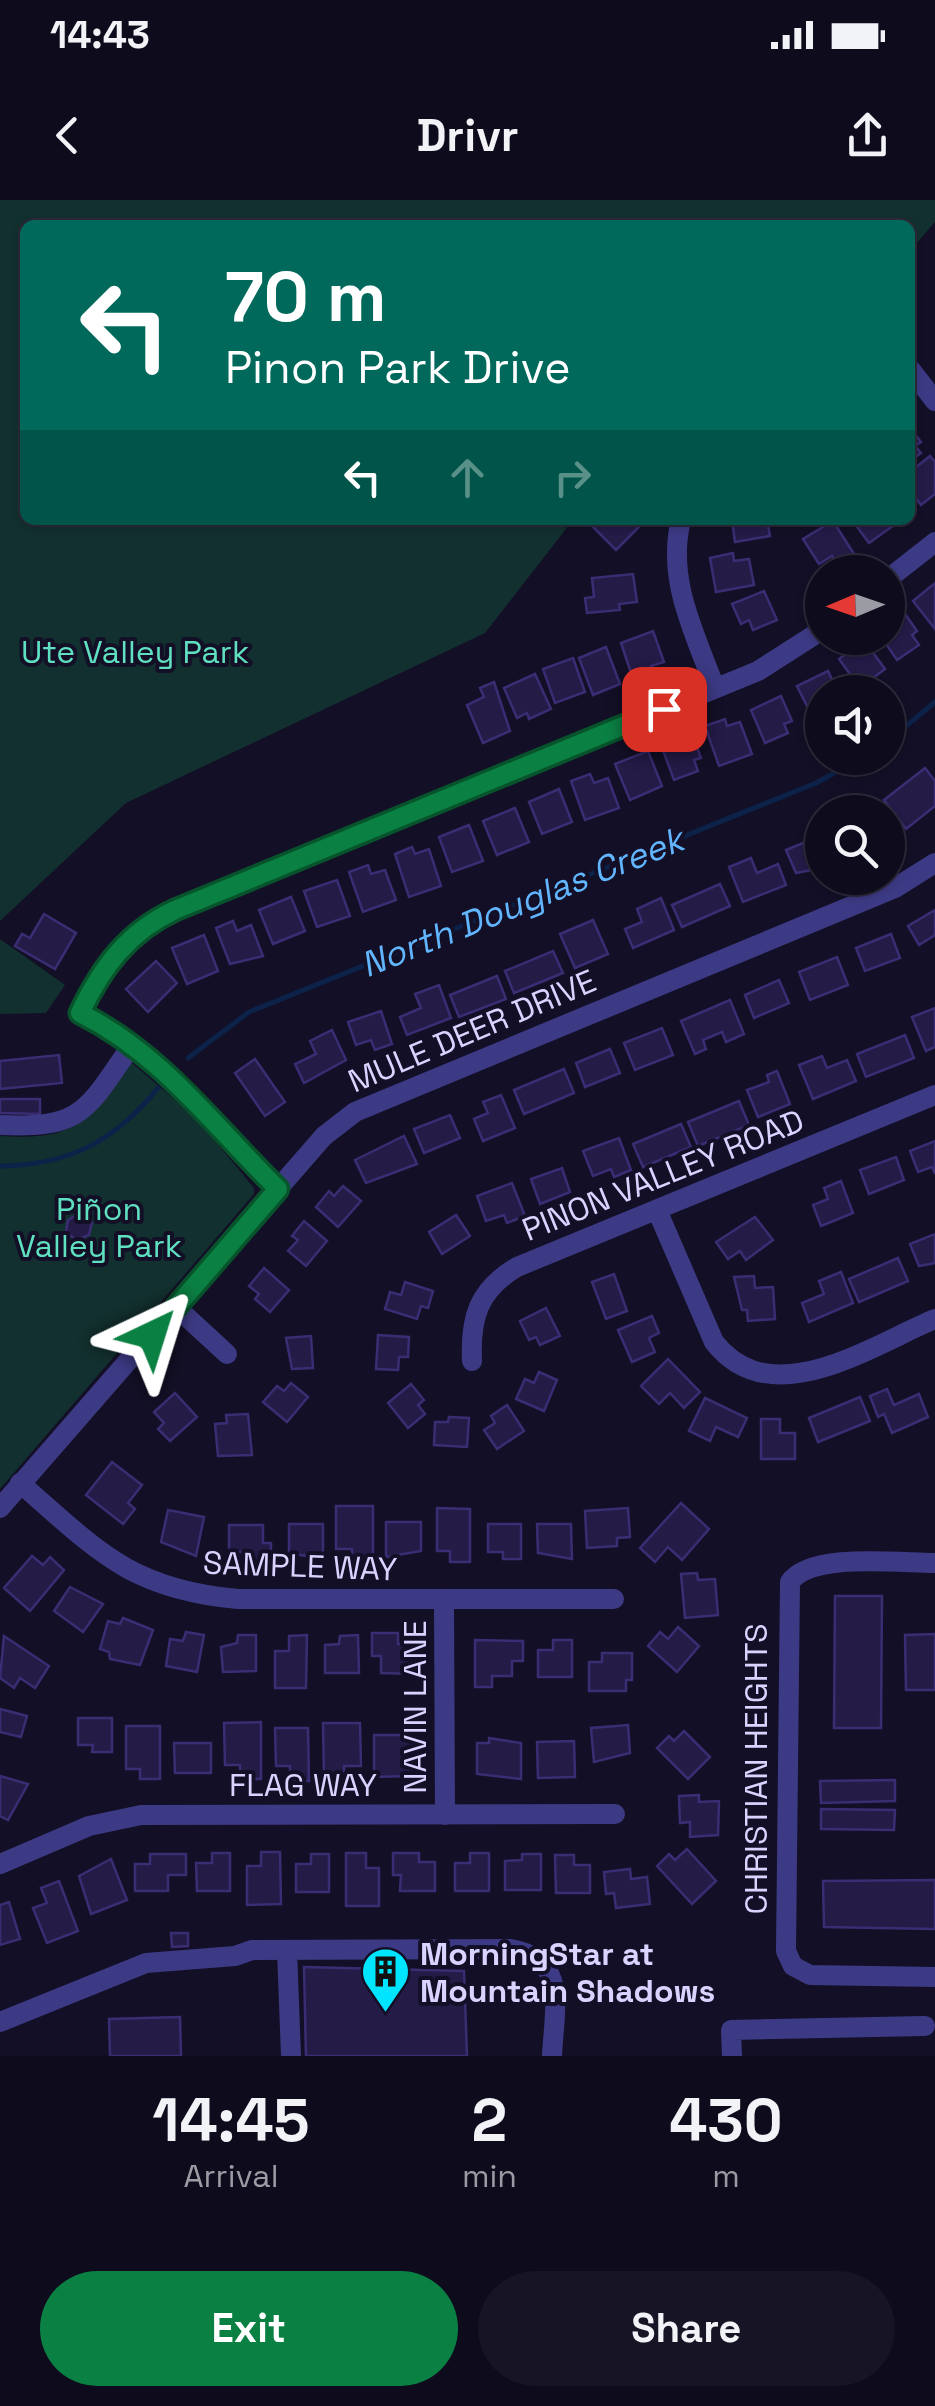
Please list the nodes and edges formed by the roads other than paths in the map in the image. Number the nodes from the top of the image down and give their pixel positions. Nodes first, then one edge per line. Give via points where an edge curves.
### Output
1 (915, 375) edge
2 (935, 400) edge
3 (681, 525) edge
4 (935, 542) edge
5 (905, 566) edge
6 (805, 642) edge
7 (716, 688) junction
8 (935, 862) edge
9 (132, 1045) junction
10 (935, 1095) edge
11 (0, 1126) edge
12 (278, 1189) junction
13 (657, 1210) junction
14 (176, 1308) junction
15 (935, 1319) edge
16 (227, 1354) dead end
17 (472, 1361) dead end
18 (20, 1483) junction
19 (0, 1508) edge
20 (935, 1562) edge
21 (614, 1599) dead end
22 (444, 1600) junction
23 (80, 1806) dead end
24 (615, 1814) dead end
25 (445, 1815) junction
26 (89, 1826) junction
27 (0, 1864) edge
28 (287, 1950) junction
29 (935, 1977) edge
30 (0, 2022) edge
31 (924, 2026) dead end
32 (291, 2056) edge
33 (552, 2056) edge
34 (732, 2056) edge

1 - 2 street
3 - 7 street via 680,588
4 - 5 street
6 - 7 street
7 - 9 street via 157,918 110,959 80,1013
8 - 12 street, MULE DEER DRIVE via 896,888 378,1099 324,1136
9 - 11 street via 82,1112 66,1122
9 - 12 street via 184,1087
10 - 13 street, PINON VALLEY ROAD
12 - 14 street, MULE DEER DRIVE
13 - 15 street via 714,1342 752,1372 798,1375
13 - 17 street, PINON VALLEY ROAD via 501,1277 476,1309
14 - 16 street
14 - 18 street, MULE DEER DRIVE
18 - 19 street, MULE DEER DRIVE
18 - 22 street, SAMPLE WAY via 112,1563 179,1590 238,1599
20 - 29 street, CHRISTIAN HEIGHTS via 818,1564 797,1572 786,1594 786,1952 810,1975
21 - 22 street, SAMPLE WAY
22 - 25 street, NAVIN LANE
23 - 26 street
24 - 25 street, FLAG WAY
25 - 26 street, FLAG WAY via 141,1815
26 - 27 street, FLAG WAY
28 - 30 street via 146,1962
28 - 32 street
28 - 33 street via 532,1952 548,1965 554,1988
31 - 34 street via 731,2030

